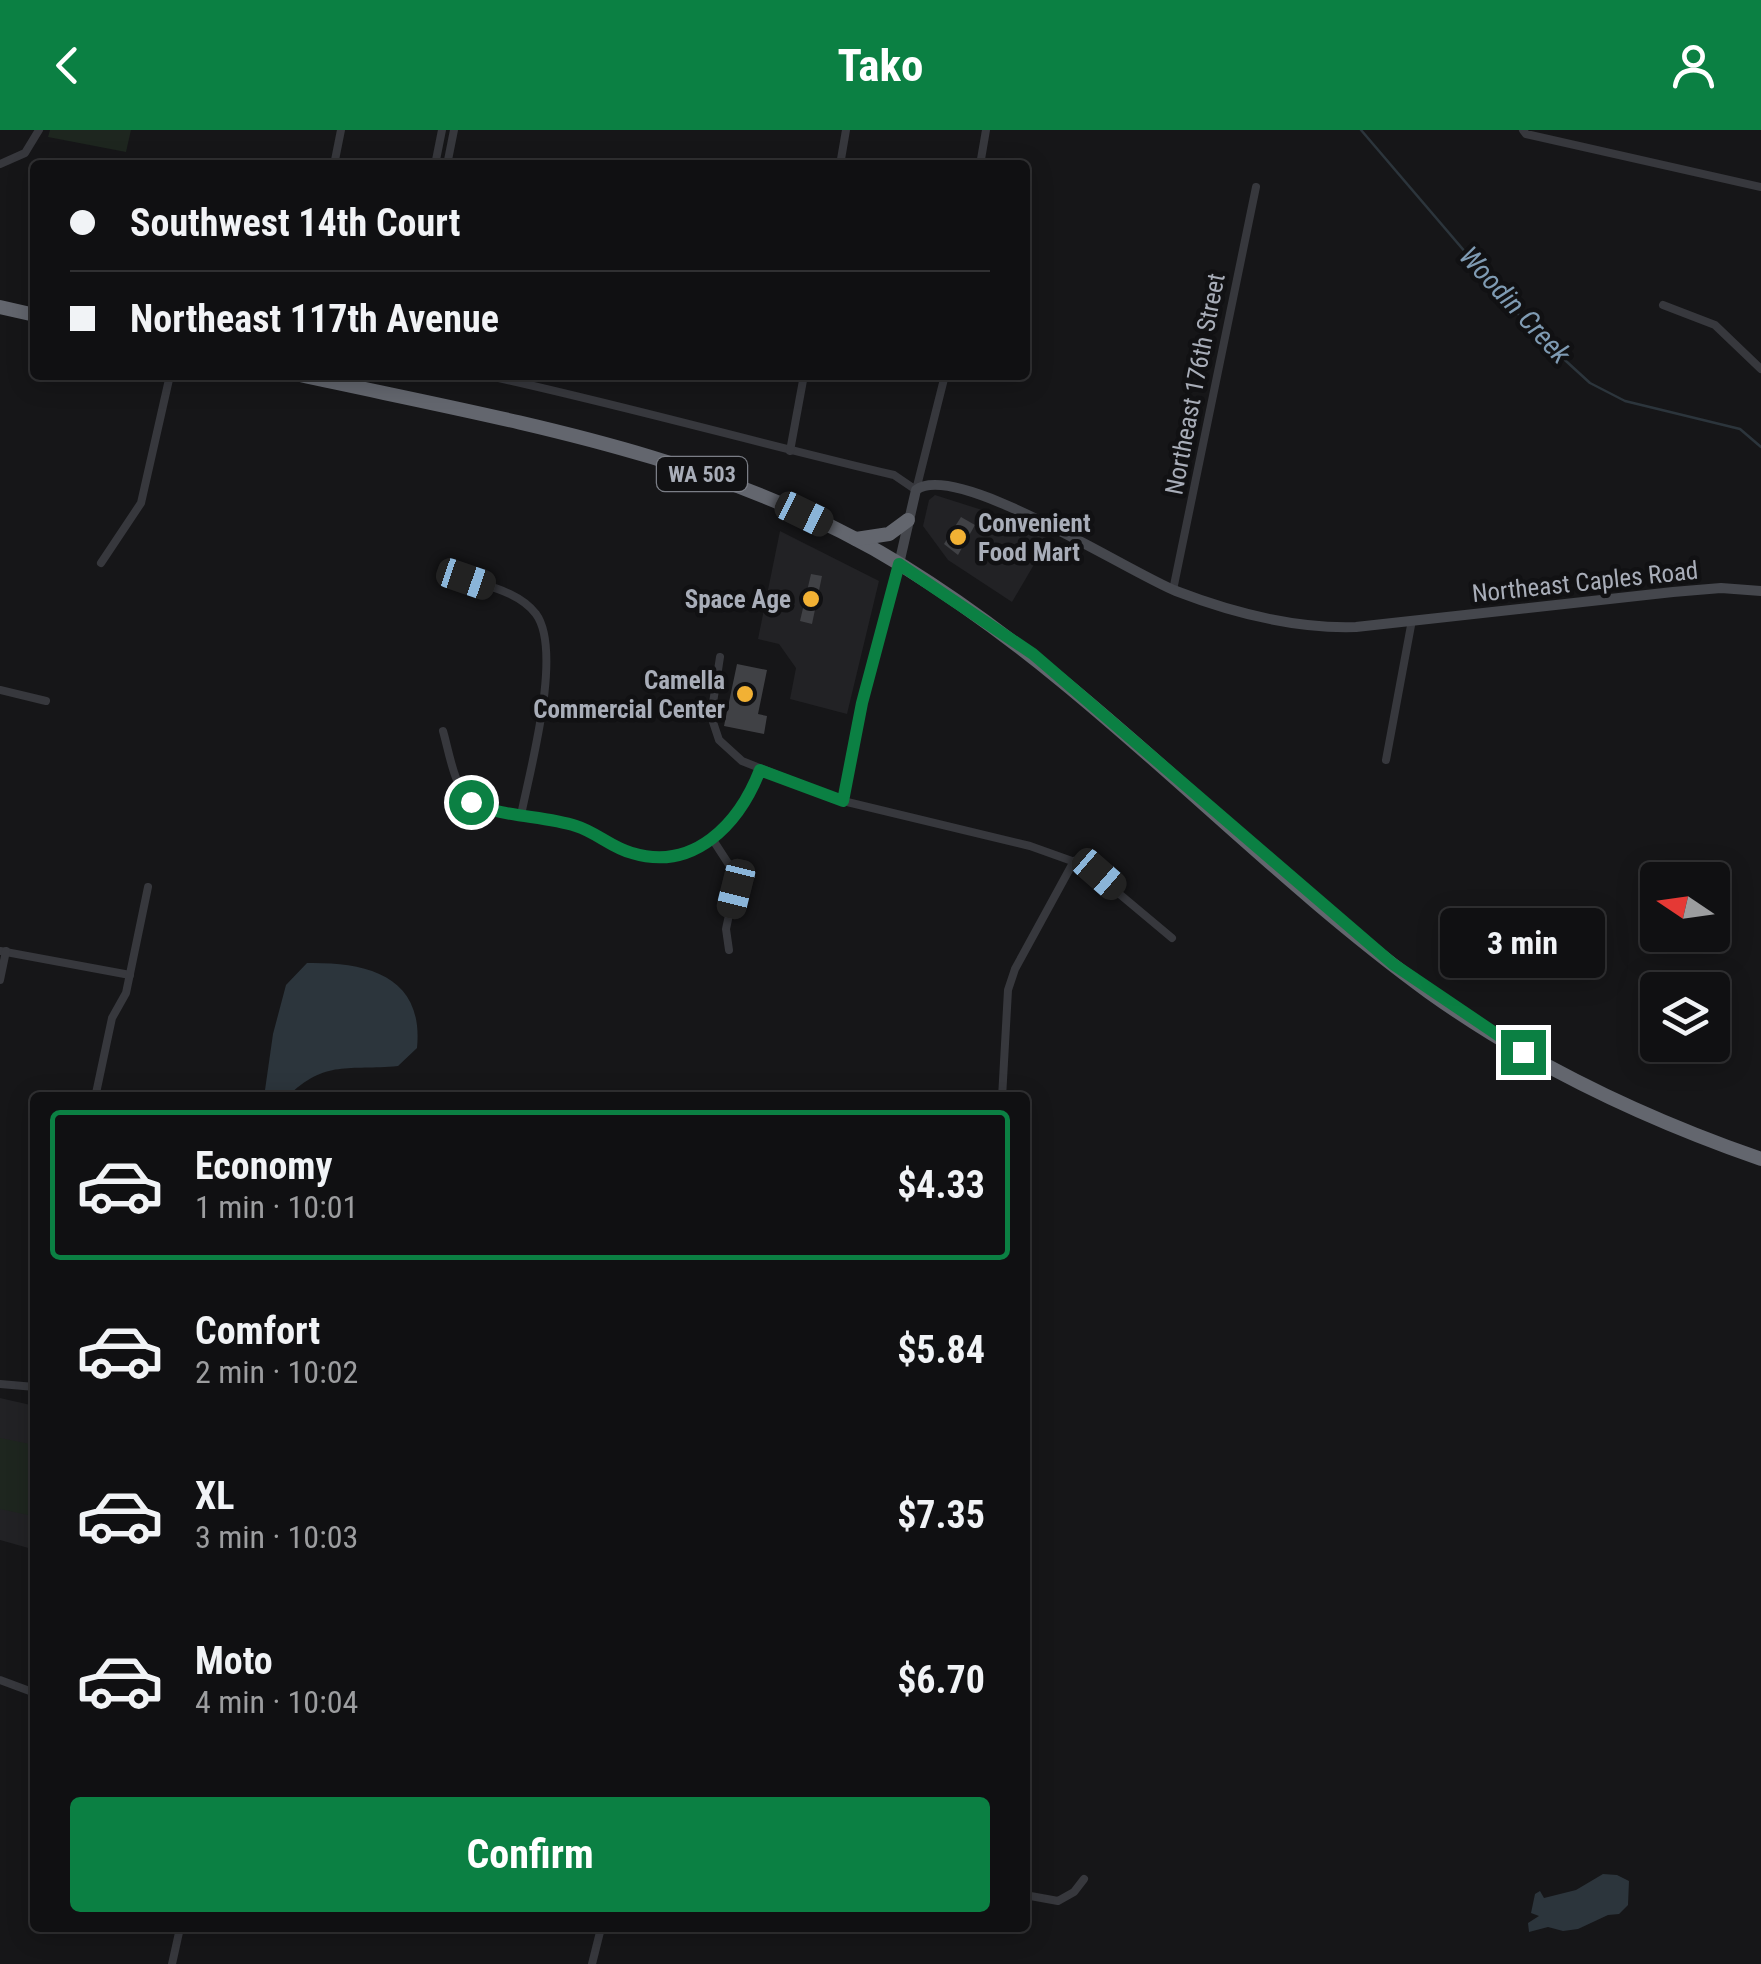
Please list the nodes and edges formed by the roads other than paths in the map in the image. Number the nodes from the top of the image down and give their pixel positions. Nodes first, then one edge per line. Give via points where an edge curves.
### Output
1 (40, 130) edge
2 (341, 130) edge
3 (442, 130) edge
4 (454, 130) edge
5 (846, 130) edge
6 (986, 130) edge
7 (1523, 131) edge
8 (335, 160) edge
9 (435, 160) edge
10 (448, 160) edge
11 (841, 160) edge
12 (981, 160) edge
13 (0, 164) edge
14 (1761, 186) edge
15 (1256, 187) dead end
16 (1664, 305) dead end
17 (0, 307) edge
18 (30, 314) edge
19 (1761, 369) edge
20 (169, 380) edge
21 (334, 380) edge
22 (509, 380) edge
23 (803, 380) edge
24 (945, 380) edge
25 (790, 450) junction
26 (916, 490) junction
27 (908, 520) junction
28 (855, 540) junction
29 (101, 563) dead end
30 (899, 564) junction
31 (466, 579) dead end
32 (1173, 590) junction
33 (1761, 592) edge
34 (1412, 620) junction
35 (720, 657) dead end
36 (0, 690) edge
37 (46, 701) dead end
38 (443, 731) dead end
39 (1386, 760) dead end
40 (760, 770) junction
41 (843, 801) junction
42 (522, 815) junction
43 (714, 840) junction
44 (1074, 861) junction
45 (148, 887) dead end
46 (1172, 938) dead end
47 (730, 950) dead end
48 (3, 951) edge
49 (130, 975) junction
50 (0, 980) edge
51 (96, 1092) edge
52 (1002, 1092) edge
53 (1761, 1159) edge
54 (0, 1384) edge
55 (30, 1387) edge
56 (0, 1680) edge
57 (30, 1691) edge
58 (1084, 1880) dead end
59 (1030, 1896) edge
60 (179, 1932) edge
61 (600, 1932) edge
62 (172, 1964) edge
63 (592, 1964) edge

1 - 13 street via 25,153
2 - 8 street
3 - 9 street
4 - 10 street
5 - 11 street
6 - 12 street
7 - 14 street
15 - 32 street, Northeast 176th Street
16 - 19 street via 1714,325
17 - 18 highway
20 - 29 street via 145,492
21 - 28 highway, WA 503 via 670,463 766,497
22 - 25 street
23 - 25 street
24 - 26 street
25 - 26 street via 894,476
26 - 27 main road
26 - 32 main road, Northeast Caples Road via 935,483 992,498
27 - 28 highway via 888,534
27 - 30 main road
28 - 30 highway, WA 503
30 - 41 street
30 - 53 highway, WA 503 via 1057,673 1428,991 1619,1103
31 - 42 street via 520,598 542,624 545,671
32 - 34 main road, Northeast Caples Road via 1314,627
33 - 34 main road, Northeast Caples Road via 1721,588
34 - 39 street
35 - 40 street via 711,702 714,730 731,753
36 - 37 street
38 - 42 street via 471,802
40 - 41 street
40 - 43 street
41 - 44 street
42 - 43 street via 578,826 644,856 693,852
43 - 47 street via 737,877 726,929
44 - 46 street via 1099,874
44 - 52 street via 1014,970
45 - 49 street
48 - 49 street
48 - 50 street
49 - 51 street via 112,1018
54 - 55 street
56 - 57 street
58 - 59 street via 1062,1900
60 - 62 street
61 - 63 street

